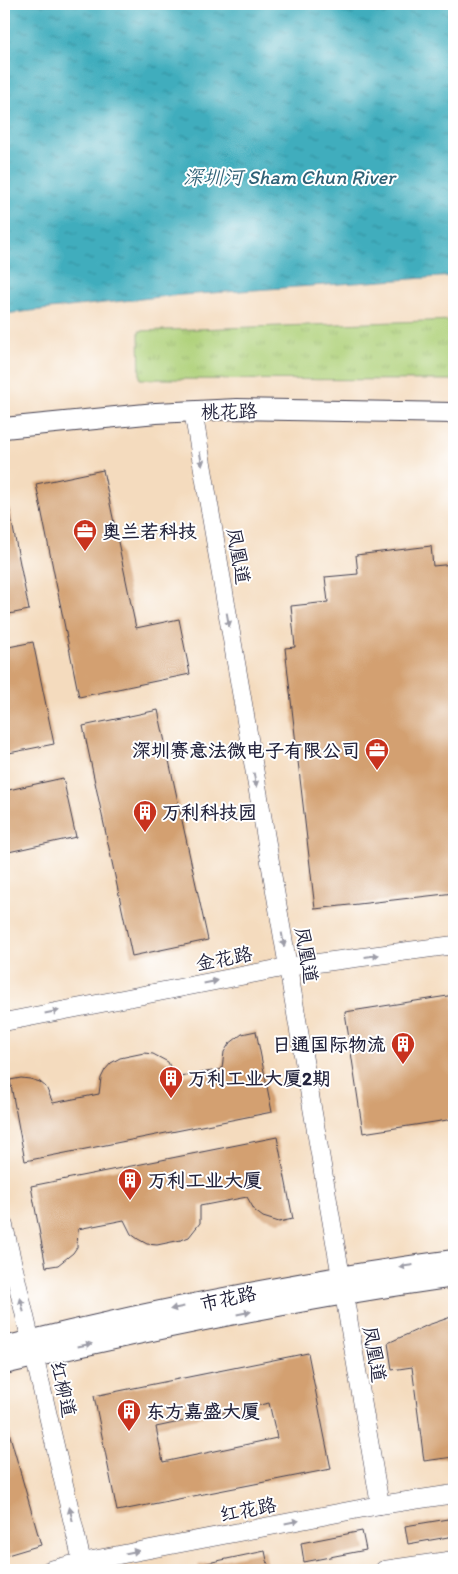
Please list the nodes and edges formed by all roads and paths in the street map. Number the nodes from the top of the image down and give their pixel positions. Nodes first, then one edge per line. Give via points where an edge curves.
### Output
1 (192, 411) junction
2 (454, 413) edge
3 (4, 428) edge
4 (454, 944) edge
5 (288, 967) junction
6 (4, 1022) edge
7 (4, 1226) edge
8 (454, 1260) edge
9 (454, 1277) edge
10 (342, 1285) junction
11 (4, 1347) edge
12 (32, 1348) junction
13 (4, 1364) edge
14 (454, 1494) edge
15 (380, 1505) junction
16 (454, 1560) edge
17 (82, 1562) junction
18 (50, 1570) edge
19 (384, 1570) edge

1 - 2 main road, 桃花路
1 - 3 main road, 桃花路
1 -> 5 street, 凤凰道
5 -> 4 street, 金花路
6 -> 5 street, 金花路
5 - 10 street, 凤凰道
12 -> 7 street, 红柳道
8 -> 10 main road, 市花路
9 - 10 main road, 市花路
10 - 12 main road, 市花路 via 90,1326
10 - 15 street, 凤凰道
11 - 12 main road, 市花路
12 - 13 main road, 市花路
17 -> 12 street, 红柳道
14 - 15 street, 红花路
17 -> 15 street, 红花路
16 - 19 street
17 - 18 street, 红花路

